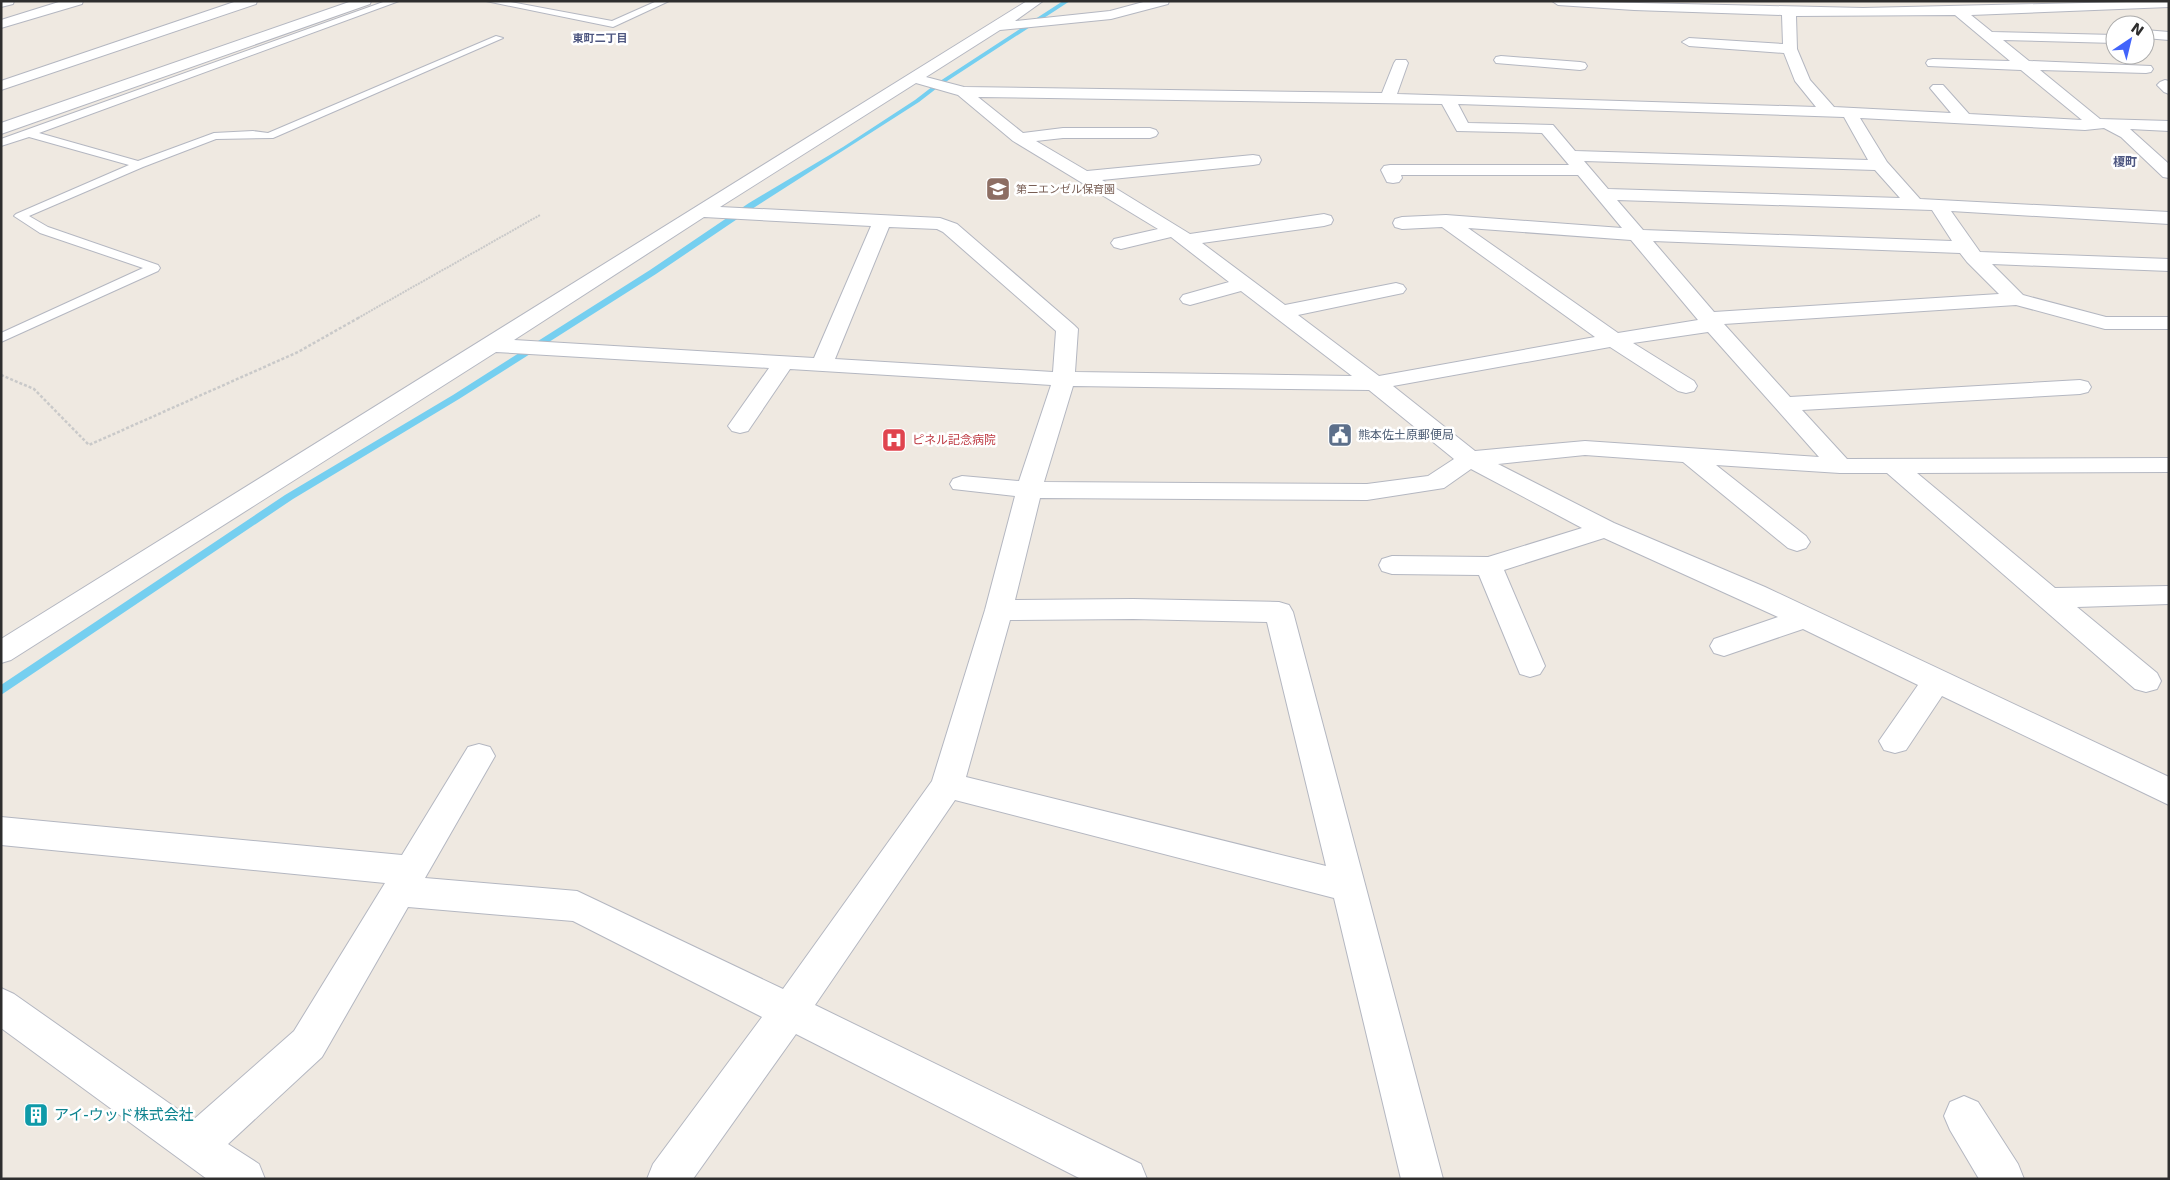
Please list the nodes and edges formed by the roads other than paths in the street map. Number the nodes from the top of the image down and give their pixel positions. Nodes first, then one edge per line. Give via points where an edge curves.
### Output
1 (8, 1) edge
2 (77, 1) edge
3 (251, 1) edge
4 (365, 1) edge
5 (395, 1) edge
6 (490, 1) edge
7 (665, 1) edge
8 (1037, 1) edge
9 (1163, 1) edge
10 (1558, 1) edge
11 (1926, 1) edge
12 (1, 3) edge
13 (2169, 3) edge
14 (1615, 4) edge
15 (2073, 7) junction
16 (1790, 9) edge
17 (1958, 11) junction
18 (1943, 12) junction
19 (1853, 13) junction
20 (1, 24) edge
21 (996, 27) junction
22 (1860, 27) dead end
23 (2105, 29) edge
24 (1956, 30) dead end
25 (2105, 31) edge
26 (1986, 34) junction
27 (2155, 35) edge
28 (2169, 36) edge
29 (500, 38) dead end
30 (1690, 42) dead end
31 (1790, 48) junction
32 (1501, 60) dead end
33 (1538, 63) junction
34 (1933, 63) dead end
35 (1401, 64) dead end
36 (1580, 66) dead end
37 (2026, 66) junction
38 (2146, 69) dead end
39 (914, 78) junction
40 (1, 86) edge
41 (1938, 88) dead end
42 (963, 92) junction
43 (1388, 98) junction
44 (1447, 99) junction
45 (1536, 102) junction
46 (1829, 112) junction
47 (1849, 113) junction
48 (1964, 119) junction
49 (2102, 124) junction
50 (2169, 126) edge
51 (1, 129) edge
52 (28, 133) junction
53 (1150, 134) dead end
54 (1019, 138) junction
55 (1, 143) edge
56 (1570, 156) junction
57 (1255, 159) dead end
58 (138, 165) junction
59 (1880, 165) junction
60 (1582, 170) junction
61 (2169, 173) edge
62 (1084, 177) junction
63 (1393, 178) dead end
64 (1603, 194) junction
65 (1916, 205) junction
66 (1938, 206) junction
67 (700, 210) junction
68 (2169, 218) edge
69 (883, 220) junction
70 (1324, 220) dead end
71 (1446, 221) junction
72 (1402, 223) dead end
73 (1179, 235) junction
74 (1638, 236) junction
75 (1121, 242) dead end
76 (1970, 252) junction
77 (2169, 266) edge
78 (1243, 284) junction
79 (1396, 290) dead end
80 (1190, 299) dead end
81 (2016, 299) junction
82 (1281, 312) junction
83 (1711, 322) junction
84 (2169, 323) edge
85 (1, 338) edge
86 (1616, 342) junction
87 (492, 345) junction
88 (784, 362) junction
89 (822, 364) junction
90 (1064, 379) junction
91 (1376, 383) junction
92 (1686, 386) dead end
93 (2080, 387) dead end
94 (1784, 404) junction
95 (740, 426) dead end
96 (1690, 456) junction
97 (1470, 459) junction
98 (2169, 464) edge
99 (1840, 466) junction
100 (1893, 466) junction
101 (962, 484) dead end
102 (1029, 490) junction
103 (1605, 529) junction
104 (1797, 542) dead end
105 (1392, 565) dead end
106 (1489, 566) junction
107 (2169, 595) edge
108 (2049, 598) junction
109 (999, 610) junction
110 (1804, 618) junction
111 (1724, 646) dead end
112 (1, 653) edge
113 (1530, 666) dead end
114 (1937, 681) junction
115 (2146, 681) dead end
116 (1895, 741) dead end
117 (479, 756) dead end
118 (947, 785) junction
119 (2169, 792) edge
120 (1, 831) edge
121 (405, 881) junction
122 (1348, 887) junction
123 (1, 1006) edge
124 (789, 1012) junction
125 (1964, 1116) dead end
126 (195, 1146) junction
127 (244, 1179) edge
128 (668, 1179) edge
129 (1126, 1179) edge
130 (1422, 1179) edge
131 (2003, 1179) edge

1 - 12 street
2 - 20 street
3 - 40 street
4 - 51 street
5 - 52 lane
6 - 7 lane via 613,24
8 - 21 street
9 - 21 street via 1111,15
10 - 14 street
11 - 18 street
13 - 15 street
14 - 16 street
15 - 17 street
15 - 23 street
16 - 19 street
16 - 31 street
17 - 18 street
17 - 26 street
18 - 19 street
19 - 22 street
21 - 39 street
24 - 26 street
25 - 26 street
26 - 37 street
27 - 28 street
29 - 58 lane via 269,136 214,136
30 - 31 street
31 - 46 street via 1802,81
32 - 33 street
33 - 36 street
33 - 45 street
34 - 37 street
35 - 43 street
37 - 38 street
37 - 49 street
39 - 42 street
39 - 67 street
41 - 48 street
42 - 43 street
42 - 54 street
43 - 44 street
44 - 45 street
44 - 56 street via 1463,128 1547,128
45 - 46 street
46 - 47 street
47 - 48 street
47 - 59 street
48 - 49 street
49 - 50 street
49 - 61 street via 2127,134
52 - 55 lane
52 - 58 lane
53 - 54 street via 1063,133
54 - 62 street
56 - 59 street
56 - 60 street
57 - 62 street
58 - 85 lane via 20,216 44,230 154,268
59 - 65 street
60 - 63 street via 1390,170
60 - 64 street
62 - 73 street
64 - 65 street
64 - 74 street
65 - 66 street
66 - 68 street
66 - 76 street
67 - 69 street
67 - 87 street
69 - 89 street
69 - 90 street via 940,224 950,228 1067,329
70 - 73 street
71 - 72 street
71 - 74 street
71 - 86 street
73 - 75 street
73 - 78 street
74 - 76 street
74 - 83 street
76 - 77 street
76 - 81 street
78 - 80 street
78 - 82 street
79 - 82 street
81 - 83 street
81 - 84 street via 2105,323
82 - 91 street
83 - 86 street
83 - 94 street
86 - 91 street
86 - 92 street
87 - 88 street
87 - 112 street
88 - 89 street
88 - 95 street
89 - 90 street
90 - 91 street
90 - 102 street
91 - 97 street
93 - 94 street
94 - 99 street
96 - 97 street via 1585,448
96 - 99 street
96 - 104 street
97 - 102 street via 1435,483 1367,492
97 - 103 street
98 - 100 street
99 - 100 street
100 - 108 street
101 - 102 street
102 - 109 street
103 - 106 street
103 - 110 street
105 - 106 street
106 - 113 street
107 - 108 street
108 - 115 street
109 - 118 street
109 - 122 street via 1279,612
110 - 111 street
110 - 114 street
114 - 116 street
114 - 119 street
117 - 121 street
118 - 122 street
118 - 124 street
120 - 121 street
121 - 124 street via 578,906
121 - 126 street via 308,1044
122 - 130 street
123 - 126 street
124 - 128 street
124 - 129 street
125 - 131 street
126 - 127 street

